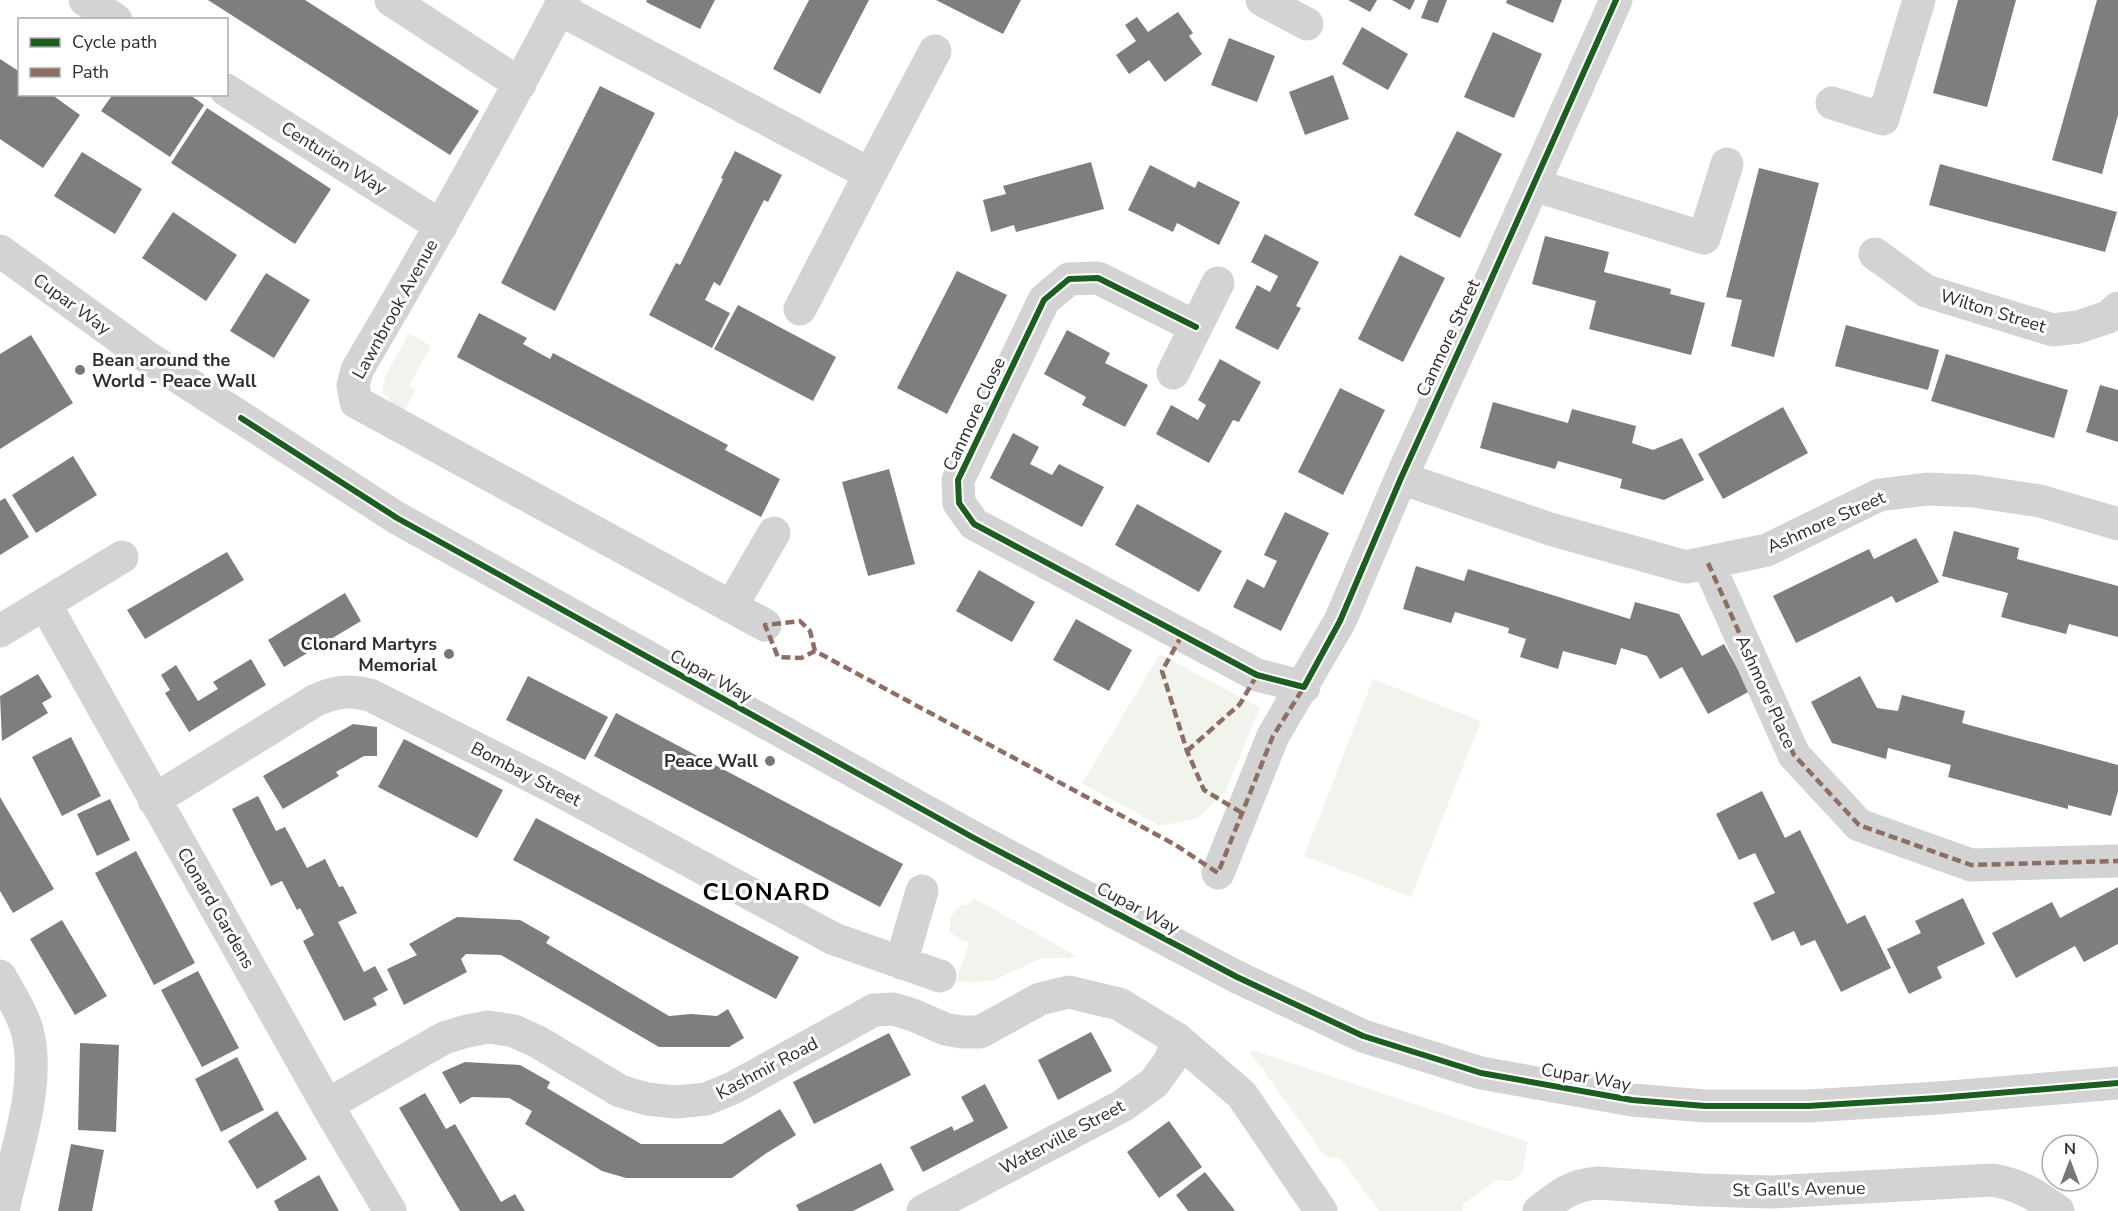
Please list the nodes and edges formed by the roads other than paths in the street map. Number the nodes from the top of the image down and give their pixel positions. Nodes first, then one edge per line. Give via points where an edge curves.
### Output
1 (85, 0) edge
2 (391, 0) edge
3 (1263, 0) edge
4 (1616, 0) edge
5 (1919, 0) edge
6 (561, 5) edge
7 (113, 18) edge
8 (1306, 24) dead end
9 (935, 51) dead end
10 (520, 84) junction
11 (228, 91) edge
12 (1832, 103) dead end
13 (1727, 164) dead end
14 (870, 174) junction
15 (1534, 185) junction
16 (441, 226) junction
17 (0, 251) edge
18 (1875, 255) dead end
19 (1218, 283) dead end
20 (2118, 308) edge
21 (800, 309) dead end
22 (1196, 327) junction
23 (1173, 373) dead end
24 (1401, 478) junction
25 (2118, 524) edge
26 (774, 533) dead end
27 (122, 557) dead end
28 (1707, 563) junction
29 (45, 604) junction
30 (731, 607) junction
31 (765, 625) dead end
32 (0, 631) edge
33 (1304, 687) junction
34 (154, 800) junction
35 (2118, 861) edge
36 (1218, 873) dead end
37 (922, 891) dead end
38 (901, 963) junction
39 (0, 976) edge
40 (940, 976) dead end
41 (1177, 1039) junction
42 (14, 1082) edge
43 (2118, 1083) edge
44 (327, 1105) junction
45 (3, 1211) edge
46 (390, 1211) edge
47 (923, 1211) edge
48 (1321, 1211) edge
49 (1539, 1211) edge
50 (2058, 1211) edge

1 - 7 street
2 - 10 street
3 - 8 street
4 - 15 street, Canmore Street
5 - 12 street via 1883,119
6 - 10 street, Lawnbrook Avenue
6 - 14 street
9 - 14 street
10 - 16 street, Lawnbrook Avenue
11 - 16 street, Centurion Way
13 - 15 street via 1704,238
14 - 21 street
15 - 24 street, Canmore Street
16 - 30 street, Lawnbrook Avenue via 357,370 353,386 356,402
17 - 43 street, Cupar Way via 144,356 397,518 974,838 1237,977 1363,1036 1480,1073 1632,1100 1704,1106 1808,1106
18 - 20 street, Wilton Street via 1926,291 2053,330 2108,317
19 - 22 street
22 - 23 street
22 - 33 street, Canmore Close via 1098,278 1069,279 1044,300 958,480 959,503 974,524 1219,655 1257,675
24 - 28 street, Ashmore Street via 1550,529 1675,564 1686,567
24 - 33 street, Canmore Street via 1340,621
25 - 28 street, Ashmore Street via 2040,501 1927,489 1879,495 1767,550
26 - 30 street
27 - 29 street
28 - 35 street, Ashmore Place via 1794,755 1859,825 1971,865
29 - 32 street
29 - 34 street, Clonard Gardens
30 - 31 street, Lawnbrook Avenue
33 - 36 street, Canmore Street via 1274,736
34 - 38 street, Bombay Street via 316,700 334,692 370,695 555,788 834,939
34 - 44 street, Clonard Gardens
37 - 38 street
38 - 40 street, Bombay Street
39 - 42 street via 27,1031 30,1064
41 - 44 street, Kashmir Road via 1119,1004 1070,992 1040,999 980,1032 945,1029 893,1009 874,1010 733,1088 706,1099 675,1102 620,1091 538,1042 514,1031 489,1027 444,1038
41 - 47 street, Waterville Street via 1170,1061 1154,1083 1122,1106
41 - 48 street via 1242,1095
42 - 45 street via 24,1126
44 - 46 street, Clonard Gardens
49 - 50 street, St Gall's Avenue via 1563,1192 1598,1183 1771,1192 1994,1180 2016,1185

